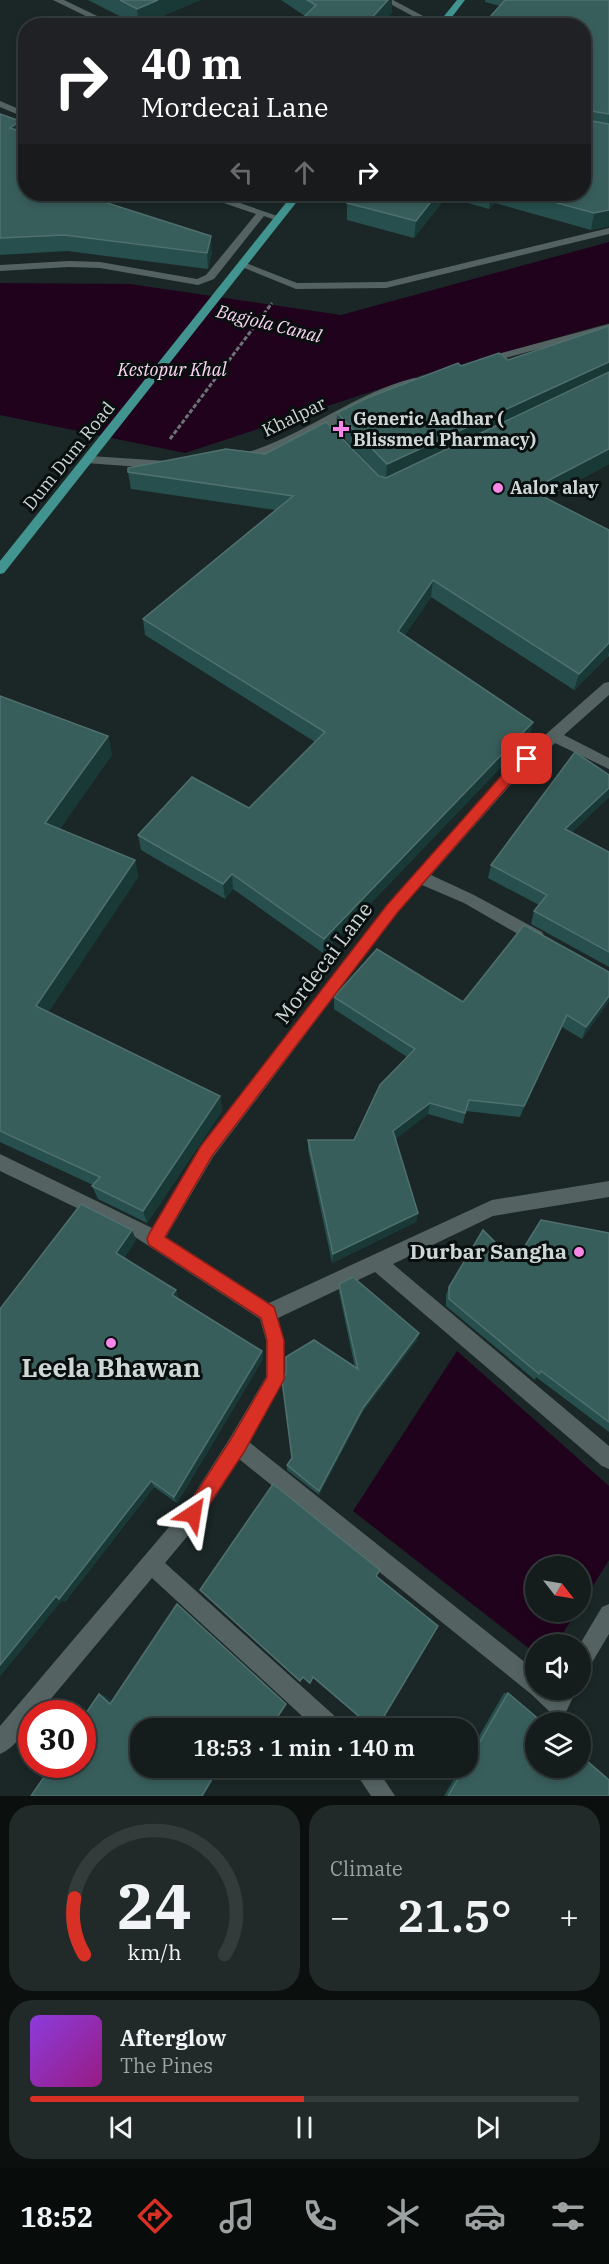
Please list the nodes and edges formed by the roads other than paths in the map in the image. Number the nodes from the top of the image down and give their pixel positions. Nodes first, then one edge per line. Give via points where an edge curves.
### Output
1 (57, 0) edge
2 (387, 0) edge
3 (461, 0) edge
4 (96, 18) edge
5 (423, 18) edge
6 (446, 18) edge
7 (0, 104) edge
8 (18, 112) edge
9 (228, 201) edge
10 (292, 201) edge
11 (262, 212) junction
12 (278, 218) junction
13 (609, 231) edge
14 (242, 265) junction
15 (0, 268) edge
16 (609, 327) edge
17 (477, 362) edge
18 (423, 378) edge
19 (90, 460) junction
20 (230, 460) edge
21 (176, 465) edge
22 (0, 570) edge
23 (609, 687) edge
24 (553, 736) junction
25 (609, 764) edge
26 (420, 877) junction
27 (549, 944) edge
28 (0, 1162) edge
29 (609, 1189) edge
30 (155, 1239) junction
31 (377, 1262) junction
32 (268, 1313) junction
33 (237, 1445) junction
34 (609, 1459) edge
35 (150, 1563) junction
36 (609, 1614) edge
37 (591, 1645) edge
38 (525, 1676) edge
39 (320, 1718) edge
40 (0, 1743) edge
41 (371, 1778) edge
42 (384, 1796) edge

1 - 4 street
2 - 5 street
3 - 6 main road
7 - 8 street
9 - 11 street
10 - 12 main road, Dum Dum Road
11 - 12 street
11 - 15 street via 210,277 198,282 100,265
12 - 14 main road, Dum Dum Road
13 - 14 street via 386,285 296,286
14 - 19 main road, Dum Dum Road
16 - 17 street
18 - 20 street, Khalpar via 386,390 325,429 251,457
19 - 21 street
19 - 22 main road, Dum Dum Road
23 - 24 street, Mordecai Lane
24 - 25 street
24 - 26 street, Mordecai Lane via 515,770
26 - 27 street via 469,899
26 - 30 street, Mordecai Lane via 207,1151
28 - 30 street
29 - 31 street via 492,1208
30 - 32 street
31 - 32 street
31 - 34 street
32 - 33 street via 276,1340 275,1379
33 - 35 street via 193,1514
33 - 38 street
35 - 39 street
35 - 40 street
36 - 37 street
41 - 42 street

